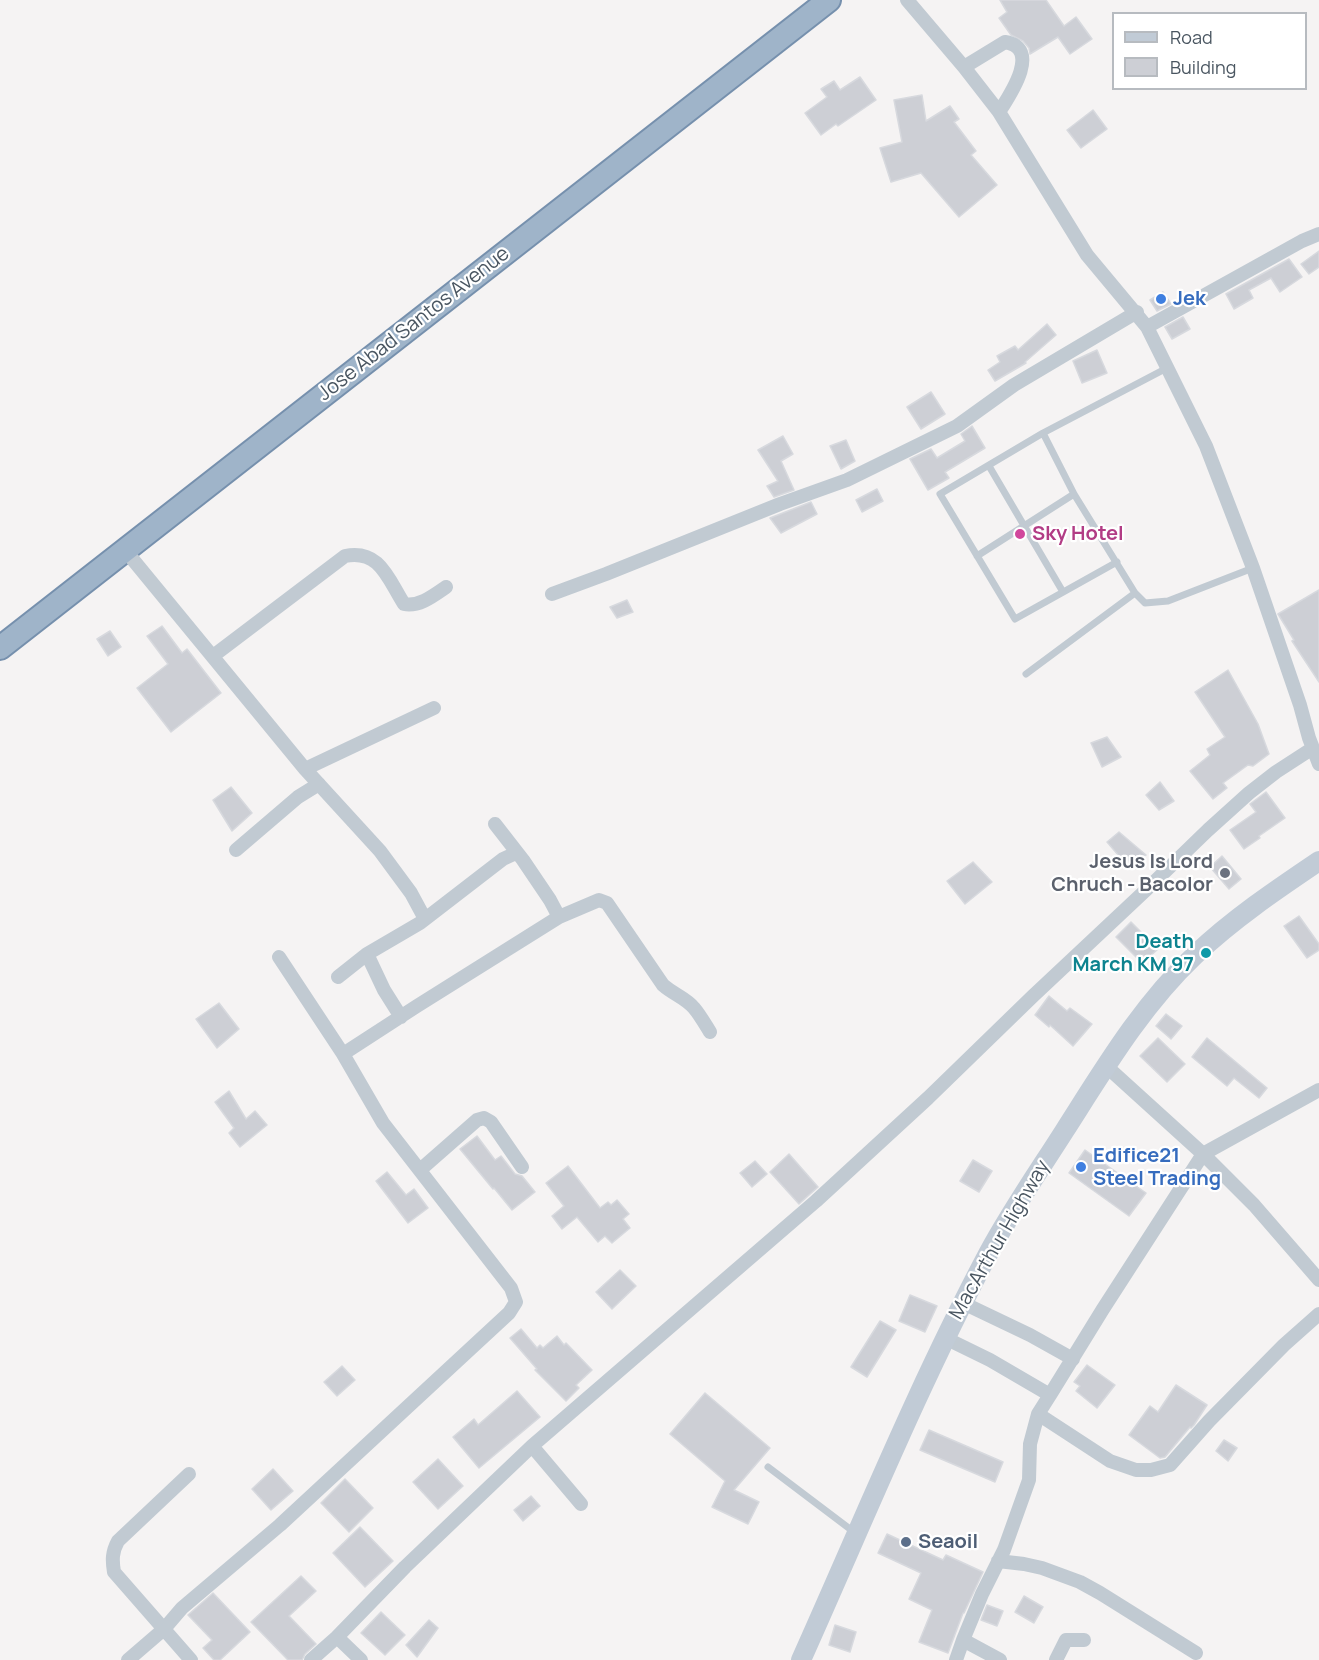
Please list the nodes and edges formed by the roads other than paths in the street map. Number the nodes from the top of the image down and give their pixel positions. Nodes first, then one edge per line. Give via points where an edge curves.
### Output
1 (829, 0) edge
2 (906, 0) edge
3 (964, 67) junction
4 (999, 112) junction
5 (1319, 234) edge
6 (1137, 312) junction
7 (1148, 327) junction
8 (1167, 368) junction
9 (1043, 433) junction
10 (989, 466) junction
11 (1074, 494) junction
12 (1024, 526) junction
13 (125, 550) junction
14 (977, 556) junction
15 (1117, 562) junction
16 (1253, 568) junction
17 (446, 587) dead end
18 (1063, 592) junction
19 (1135, 593) junction
20 (552, 594) dead end
21 (0, 648) edge
22 (213, 656) junction
23 (1026, 674) dead end
24 (434, 708) dead end
25 (1314, 739) edge
26 (1319, 764) edge
27 (305, 769) junction
28 (319, 784) junction
29 (495, 824) dead end
30 (237, 850) dead end
31 (516, 853) junction
32 (1319, 861) edge
33 (559, 918) junction
34 (425, 919) junction
35 (367, 954) junction
36 (279, 957) dead end
37 (338, 977) dead end
38 (401, 1017) junction
39 (710, 1032) dead end
40 (343, 1054) junction
41 (1106, 1066) junction
42 (1319, 1090) edge
43 (1203, 1154) junction
44 (522, 1167) dead end
45 (420, 1170) junction
46 (1319, 1280) edge
47 (963, 1303) junction
48 (1319, 1314) edge
49 (945, 1338) junction
50 (1073, 1359) junction
51 (1050, 1395) junction
52 (1038, 1414) junction
53 (532, 1446) junction
54 (768, 1467) dead end
55 (189, 1474) dead end
56 (581, 1504) dead end
57 (856, 1533) junction
58 (998, 1561) junction
59 (164, 1629) junction
60 (337, 1637) junction
61 (963, 1640) junction
62 (1084, 1640) dead end
63 (1196, 1653) dead end
64 (128, 1660) edge
65 (191, 1660) edge
66 (311, 1660) edge
67 (361, 1660) edge
68 (801, 1660) edge
69 (956, 1660) edge
70 (1000, 1660) edge
71 (1056, 1660) edge

1 - 13 highway, Jose Abad Santos Avenue
2 - 3 street
3 - 4 street
3 - 4 street via 1005,42 1020,51 1022,65 1017,86
4 - 6 street via 1087,255
5 - 7 street
6 - 7 street
6 - 20 street via 1014,386 957,426 847,480
7 - 8 street
8 - 9 lane
8 - 16 street via 1206,446
9 - 10 lane
9 - 11 lane
10 - 12 lane
10 - 14 lane via 940,494
11 - 12 lane
11 - 15 lane
12 - 14 lane
12 - 18 lane
13 - 21 highway, Jose Abad Santos Avenue
13 - 22 street
14 - 18 lane via 1015,619
15 - 18 lane
15 - 19 lane
16 - 19 lane via 1168,601 1144,603
16 - 25 street
17 - 22 street via 410,606 404,604 377,561 365,555 345,556
19 - 23 lane
22 - 27 street
24 - 27 street
25 - 26 street
25 - 53 street via 1208,830 816,1201
27 - 28 street
28 - 30 street via 298,796
28 - 34 street via 380,851
29 - 31 street
31 - 33 street
31 - 34 street
32 - 41 main road, MacArthur Highway via 1239,916 1195,955 1145,1011
33 - 38 street
33 - 39 street via 599,900 607,903 663,985 693,1007
34 - 35 street
35 - 37 street
35 - 38 street
36 - 40 street
38 - 40 street
40 - 45 street via 382,1123
41 - 43 street
41 - 47 main road, MacArthur Highway via 1016,1204
42 - 43 street
43 - 46 street via 1254,1204
43 - 50 street
44 - 45 street via 491,1122 484,1118
45 - 59 street via 511,1288 516,1302 509,1313
47 - 49 main road, MacArthur Highway
47 - 50 street
48 - 52 street via 1217,1413 1170,1465 1136,1470 1110,1461
49 - 51 street
49 - 57 main road, MacArthur Highway
50 - 51 street
51 - 52 street
52 - 58 street via 1030,1444 1029,1480
53 - 56 street
53 - 60 street
54 - 57 lane
55 - 59 street via 113,1550 114,1572
57 - 68 main road, MacArthur Highway
58 - 61 street
58 - 63 street via 1042,1568 1080,1582
59 - 64 street
59 - 65 street
60 - 66 street
60 - 67 street
61 - 69 street
61 - 70 street
62 - 71 street via 1066,1640

